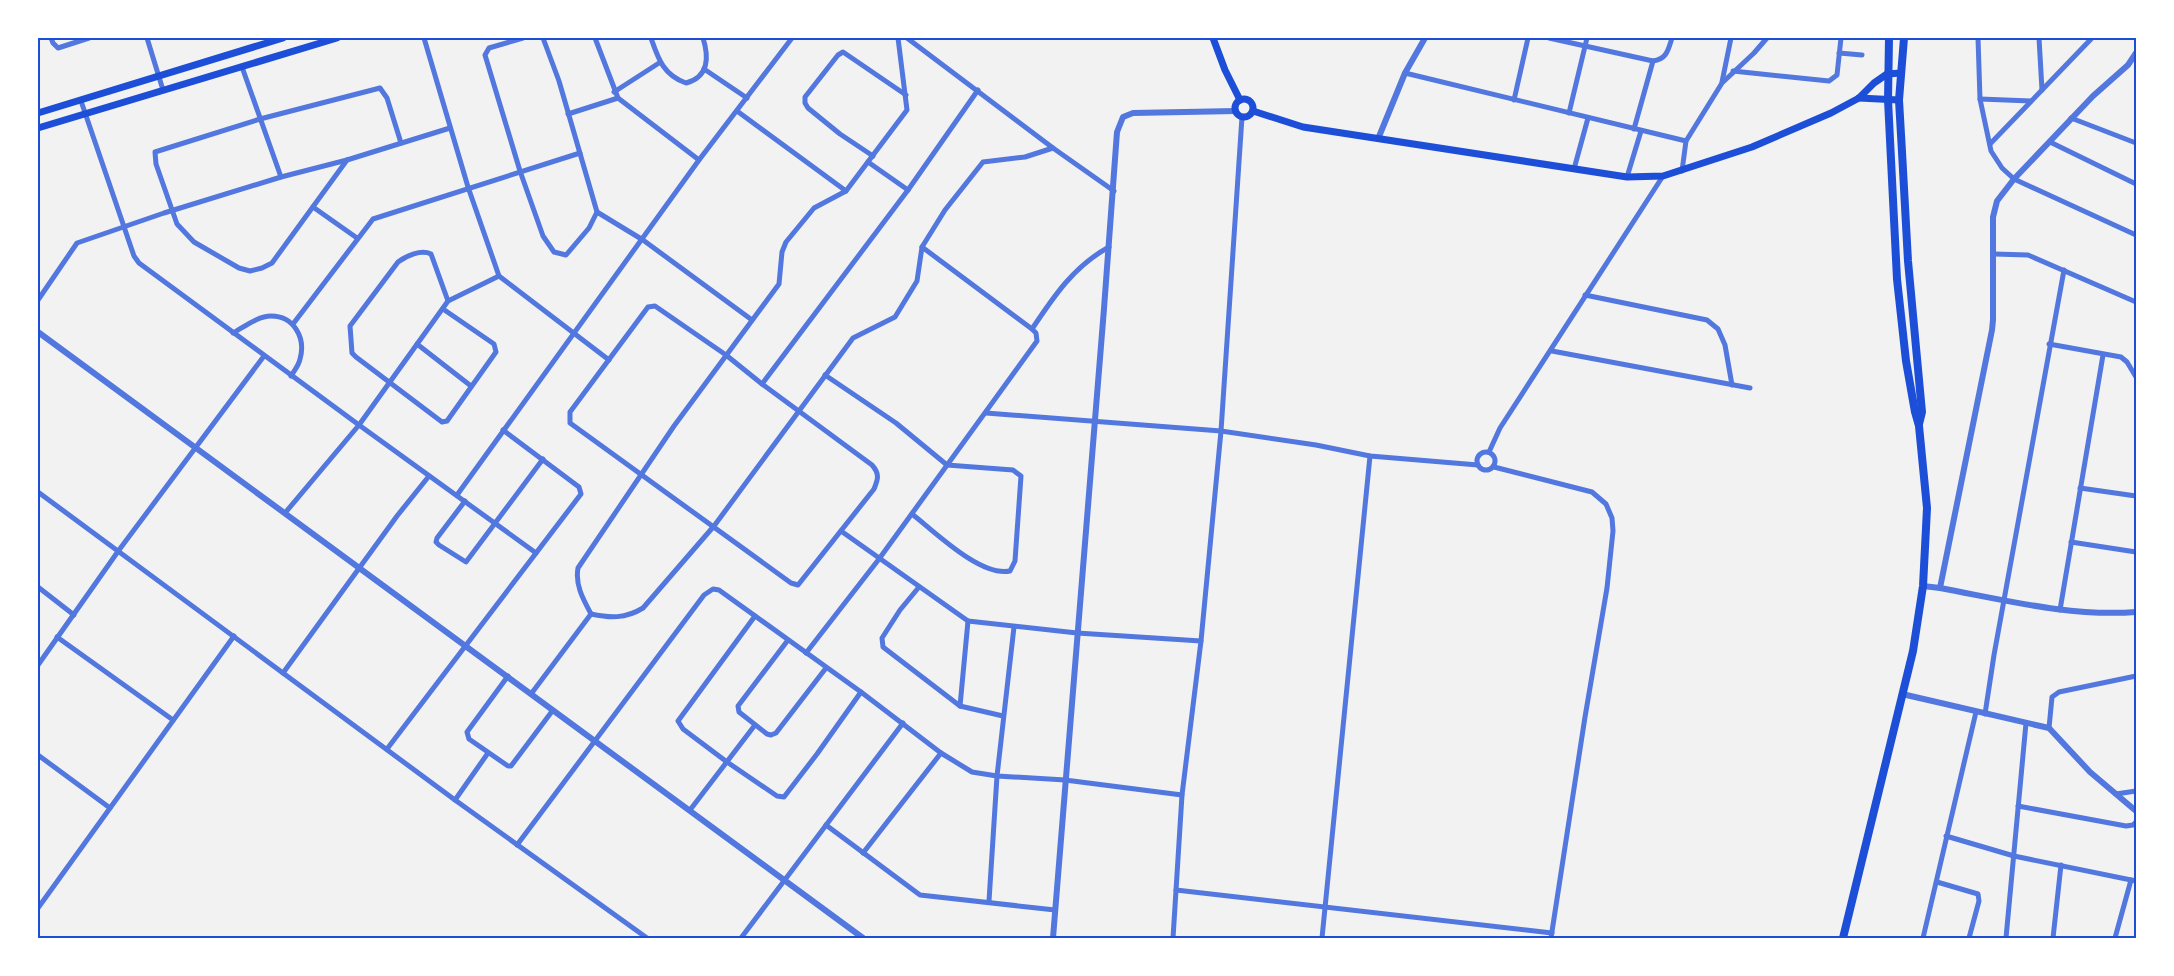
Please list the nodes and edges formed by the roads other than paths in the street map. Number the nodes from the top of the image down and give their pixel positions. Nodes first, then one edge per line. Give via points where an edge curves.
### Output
1 (51, 38) edge
2 (89, 38) edge
3 (147, 38) edge
4 (283, 38) edge
5 (337, 38) edge
6 (424, 38) edge
7 (523, 38) edge
8 (543, 38) edge
9 (596, 38) edge
10 (651, 38) edge
11 (703, 38) edge
12 (792, 38) edge
13 (898, 38) edge
14 (907, 38) edge
15 (1212, 38) edge
16 (1425, 38) edge
17 (1528, 38) edge
18 (1549, 38) edge
19 (1587, 38) edge
20 (1672, 38) edge
21 (1731, 38) edge
22 (1767, 38) edge
23 (1841, 38) edge
24 (1889, 38) edge
25 (1904, 38) edge
26 (1978, 38) edge
27 (2039, 38) edge
28 (2092, 38) edge
29 (1585, 46) junction
30 (1839, 53) junction
31 (1862, 55) dead end
32 (2136, 55) edge
33 (1653, 61) junction
34 (659, 63) junction
35 (242, 67) junction
36 (704, 69) junction
37 (1733, 71) junction
38 (1405, 73) junction
39 (1900, 73) junction
40 (1887, 74) junction
41 (159, 76) junction
42 (1722, 83) junction
43 (163, 90) junction
44 (978, 90) junction
45 (2042, 90) junction
46 (616, 95) junction
47 (906, 95) junction
48 (747, 98) junction
49 (1859, 98) junction
50 (1980, 99) junction
51 (1239, 100) junction
52 (1514, 100) junction
53 (1888, 100) junction
54 (1899, 100) junction
55 (81, 101) junction
56 (2031, 101) junction
57 (737, 111) junction
58 (1236, 111) junction
59 (1253, 111) junction
60 (38, 113) edge
61 (86, 113) junction
62 (1569, 113) junction
63 (568, 114) junction
64 (1242, 117) junction
65 (260, 118) junction
66 (1588, 118) junction
67 (2071, 118) junction
68 (38, 128) edge
69 (450, 128) junction
70 (1637, 130) junction
71 (1378, 139) junction
72 (1686, 141) junction
73 (2050, 142) junction
74 (401, 143) junction
75 (2136, 143) edge
76 (1990, 144) junction
77 (1053, 148) junction
78 (580, 153) junction
79 (873, 156) junction
80 (347, 160) junction
81 (699, 160) junction
82 (868, 162) junction
83 (1574, 169) junction
84 (520, 171) junction
85 (1682, 171) junction
86 (1663, 176) junction
87 (280, 177) junction
88 (1627, 177) junction
89 (2014, 179) junction
90 (2136, 184) edge
91 (468, 187) junction
92 (908, 190) junction
93 (846, 191) junction
94 (1114, 191) junction
95 (313, 207) junction
96 (173, 210) junction
97 (597, 212) junction
98 (124, 225) junction
99 (2136, 234) edge
100 (357, 238) junction
101 (643, 240) junction
102 (922, 247) junction
103 (1109, 247) junction
104 (1994, 254) junction
105 (2064, 270) junction
106 (499, 276) junction
107 (1585, 295) junction
108 (38, 300) edge
109 (448, 301) junction
110 (2136, 302) edge
111 (443, 309) junction
112 (752, 320) junction
113 (293, 324) junction
114 (1032, 328) junction
115 (38, 332) edge
116 (233, 333) junction
117 (573, 334) junction
118 (417, 344) junction
119 (2049, 344) junction
120 (1552, 351) junction
121 (726, 355) junction
122 (2103, 355) junction
123 (264, 356) junction
124 (609, 360) junction
125 (825, 375) junction
126 (291, 376) junction
127 (2136, 377) edge
128 (389, 383) junction
129 (762, 384) junction
130 (1732, 385) junction
131 (471, 386) junction
132 (1750, 388) dead end
133 (800, 410) junction
134 (986, 413) junction
135 (1095, 422) junction
136 (359, 425) junction
137 (1919, 426) junction
138 (503, 430) junction
139 (1221, 431) junction
140 (197, 449) junction
141 (1489, 452) junction
142 (1370, 456) junction
143 (543, 459) junction
144 (947, 465) junction
145 (1478, 465) junction
146 (1494, 467) junction
147 (641, 475) junction
148 (429, 476) junction
149 (2080, 488) junction
150 (38, 492) edge
151 (457, 495) junction
152 (2136, 496) edge
153 (465, 501) junction
154 (285, 513) junction
155 (912, 514) junction
156 (495, 523) junction
157 (714, 526) junction
158 (841, 531) junction
159 (2072, 542) junction
160 (119, 550) junction
161 (2136, 552) edge
162 (536, 553) junction
163 (879, 559) junction
164 (360, 567) junction
165 (1923, 586) junction
166 (38, 587) edge
167 (919, 587) junction
168 (1940, 588) junction
169 (2005, 600) junction
170 (2060, 609) junction
171 (2136, 612) edge
172 (591, 614) junction
173 (74, 615) junction
174 (755, 616) junction
175 (968, 621) junction
176 (1014, 627) junction
177 (1077, 633) junction
178 (234, 636) junction
179 (57, 637) junction
180 (788, 640) junction
181 (1201, 641) junction
182 (465, 646) junction
183 (806, 653) junction
184 (38, 665) edge
185 (826, 668) junction
186 (283, 673) junction
187 (508, 676) junction
188 (2136, 676) edge
189 (861, 692) junction
190 (531, 694) junction
191 (1902, 694) junction
192 (960, 706) junction
193 (553, 710) junction
194 (1976, 712) junction
195 (1985, 714) junction
196 (1003, 716) junction
197 (173, 720) junction
198 (903, 723) junction
199 (2026, 723) junction
200 (755, 725) junction
201 (2049, 728) junction
202 (594, 741) junction
203 (387, 749) junction
204 (488, 753) junction
205 (942, 753) junction
206 (38, 755) edge
207 (727, 762) junction
208 (997, 777) junction
209 (1065, 780) junction
210 (2136, 791) edge
211 (2116, 794) junction
212 (1182, 795) junction
213 (455, 800) junction
214 (2018, 806) junction
215 (110, 808) junction
216 (690, 810) junction
217 (2136, 811) edge
218 (2136, 822) edge
219 (826, 825) junction
220 (1946, 836) junction
221 (518, 845) junction
222 (863, 853) junction
223 (2014, 856) junction
224 (2061, 865) junction
225 (784, 880) junction
226 (2134, 880) edge
227 (1937, 882) junction
228 (1176, 890) junction
229 (989, 901) junction
230 (1326, 907) junction
231 (38, 908) edge
232 (1055, 910) junction
233 (1552, 936) edge
234 (647, 939) edge
235 (741, 939) edge
236 (863, 939) edge
237 (1053, 939) edge
238 (1173, 939) edge
239 (1322, 939) edge
240 (1843, 939) edge
241 (1923, 939) edge
242 (1969, 939) edge
243 (2006, 939) edge
244 (2053, 939) edge
245 (2115, 939) edge

1 - 2 street via 56,47
3 - 41 street
4 - 41 main road
5 - 35 main road
6 - 69 street
7 - 84 street via 489,48 485,56
8 - 63 street
9 - 46 street
10 - 34 street
11 - 36 street via 708,61
12 - 48 street
13 - 47 street
14 - 44 street
15 - 51 main road
16 - 38 street
17 - 52 street
18 - 29 street
19 - 29 street
20 - 33 street via 1664,58
21 - 42 street
22 - 37 street
23 - 30 street
24 - 40 main road
25 - 39 main road
26 - 50 street
27 - 45 street
28 - 45 street
29 - 33 street
29 - 62 street
30 - 31 street
30 - 37 street via 1837,75 1829,81
32 - 67 street
33 - 70 street
34 - 36 street via 686,83 700,76
34 - 46 street
35 - 43 main road
35 - 65 street
36 - 48 street
37 - 42 street
38 - 52 street
38 - 71 street
39 - 40 main road
39 - 54 main road
40 - 49 main road
40 - 53 main road
41 - 43 street
41 - 55 main road
42 - 72 street
43 - 61 main road
44 - 77 street
44 - 92 street
45 - 56 street
46 - 63 street
46 - 81 street
47 - 79 street via 907,110
47 - 79 street via 842,52 805,97 808,108
48 - 57 street
49 - 53 main road
49 - 85 main road via 1771,140
50 - 56 street
50 - 76 street
51 - 58 main road
51 - 59 main road via 1250,101
52 - 62 street
53 - 54 main road
53 - 137 main road via 1899,306
54 - 137 main road via 1922,412
55 - 60 main road
55 - 61 street
56 - 76 street
57 - 81 street
57 - 93 street
58 - 64 main road
58 - 94 street via 1126,115 1117,132
59 - 64 main road
59 - 71 main road via 1295,126
61 - 68 main road
61 - 98 street
62 - 66 street
63 - 78 street
64 - 139 street
65 - 74 street via 380,88
65 - 87 street
65 - 96 street via 155,152
66 - 70 street
66 - 83 street
67 - 73 street
67 - 75 street
69 - 74 street
69 - 91 street
70 - 72 street
70 - 88 street
71 - 83 main road
72 - 85 street
73 - 89 street
73 - 90 street
74 - 80 street
76 - 89 street via 1994,158
77 - 94 street
77 - 102 street via 1025,157 983,162
78 - 84 street
78 - 97 street
79 - 82 street
80 - 87 street
80 - 95 street
81 - 101 street
82 - 92 street
82 - 93 street
83 - 88 main road
84 - 91 street
84 - 97 street via 543,236 559,255 570,253
85 - 86 main road
86 - 88 main road
86 - 107 street
87 - 96 street
89 - 99 street
89 - 104 street via 1997,201 1993,217
91 - 100 street via 373,219
91 - 106 street
92 - 129 street
93 - 112 street via 803,218 782,252 779,284
94 - 103 street
95 - 96 street via 272,263 250,271 194,242 177,224
95 - 100 street
96 - 98 street
97 - 101 street
98 - 108 street via 77,243
98 - 116 street via 139,263
100 - 113 street
101 - 112 street
101 - 117 street
102 - 114 street
102 - 125 street via 917,281 895,317 853,338
103 - 114 street via 1082,265
103 - 135 street
104 - 105 street via 2028,255
104 - 168 street via 1993,320
105 - 110 street
105 - 119 street
106 - 109 street
106 - 117 street
107 - 120 street
107 - 130 street via 1707,320 1718,329 1725,345
109 - 111 street
109 - 128 street via 431,254 424,251 398,262 351,323 352,353
111 - 118 street
111 - 131 street via 496,348
112 - 121 street
113 - 116 street via 271,316
113 - 126 street via 302,350
114 - 134 street via 1037,336 1035,345
115 - 140 street
116 - 123 street
117 - 124 street
117 - 138 street
118 - 128 street
118 - 131 street
119 - 122 street
119 - 169 street
120 - 130 street
120 - 141 street via 1500,428
121 - 124 street via 652,306
121 - 129 street
121 - 147 street
122 - 127 street via 2121,357
122 - 149 street
123 - 126 street
123 - 140 street
124 - 147 street via 569,418 572,425
125 - 133 street
125 - 144 street via 896,423
126 - 136 street
128 - 131 street via 442,422 447,421
128 - 136 street
129 - 133 street
130 - 132 street
133 - 157 street
133 - 158 street via 878,472 874,489
134 - 135 street
134 - 144 street
135 - 139 street
135 - 177 street
136 - 148 street
136 - 154 street
137 - 165 main road via 1927,508
138 - 143 street
138 - 151 street
139 - 142 street
139 - 181 street
140 - 154 street
140 - 160 street
141 - 145 street via 1479,455
141 - 146 street via 1496,459
142 - 145 street
142 - 230 street
143 - 156 street
143 - 162 street via 581,492
144 - 155 street
144 - 155 street via 1013,470 1020,474 1013,568 996,572 976,564
145 - 146 street via 1484,470
146 - 233 street via 1592,492 1606,504 1612,518 1607,588
147 - 157 street
147 - 172 street via 578,568 579,588
148 - 151 street
148 - 164 street
149 - 152 street
149 - 159 street
150 - 160 street
151 - 153 street
153 - 156 street
153 - 156 street via 437,538 439,545 467,562
154 - 164 street
155 - 163 street
156 - 162 street
157 - 158 street via 796,585
157 - 172 street via 643,608 622,617
158 - 163 street
159 - 161 street
159 - 170 street
160 - 173 street
160 - 178 street
162 - 182 street
163 - 167 street
163 - 183 street
164 - 182 street
164 - 186 street
165 - 168 street
165 - 191 main road
166 - 173 street
167 - 175 street
167 - 192 street via 882,638 882,645
168 - 169 street
169 - 170 street
169 - 195 street
170 - 171 street
172 - 190 street
173 - 179 street
174 - 180 street
174 - 202 street via 719,590 708,591
174 - 207 street via 678,721
175 - 176 street
175 - 192 street
176 - 177 street
176 - 196 street
177 - 181 street
177 - 209 street
178 - 186 street
178 - 197 street
179 - 184 street
179 - 197 street
180 - 183 street
180 - 200 street via 738,706 739,712
181 - 212 street
182 - 187 street
182 - 203 street
183 - 185 street
185 - 189 street
185 - 200 street via 776,733 769,735
186 - 203 street
187 - 190 street
187 - 204 street via 467,732 469,739
188 - 201 street via 2059,692 2052,697
189 - 198 street
189 - 207 street via 782,797
190 - 193 street
191 - 194 street
191 - 240 main road
192 - 196 street
193 - 202 street
193 - 204 street via 514,765 508,766
194 - 195 street
194 - 220 street
195 - 199 street
196 - 208 street
197 - 215 street
198 - 205 street
198 - 219 street
199 - 201 street
199 - 214 street
200 - 207 street
201 - 211 street via 2071,754
202 - 216 street
202 - 221 street
203 - 213 street
204 - 213 street
205 - 208 street via 972,772
205 - 222 street
206 - 215 street
207 - 216 street
208 - 209 street
208 - 229 street
209 - 212 street
209 - 232 street
210 - 211 street
211 - 217 street
212 - 228 street
213 - 221 street
214 - 218 street via 2126,826
214 - 223 street
215 - 231 street
216 - 225 street
219 - 222 street
219 - 225 street
220 - 223 street
220 - 227 street
221 - 234 street
222 - 229 street via 920,895
223 - 224 street
223 - 243 street
224 - 226 street
224 - 244 street
225 - 235 street
225 - 236 street
226 - 245 street
227 - 241 street
227 - 242 street via 1978,894
228 - 230 street
228 - 238 street
229 - 232 street
230 - 233 street
230 - 239 street
232 - 237 street

